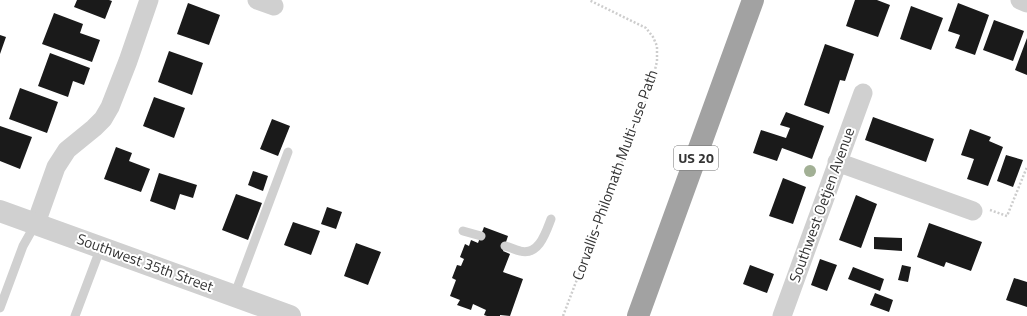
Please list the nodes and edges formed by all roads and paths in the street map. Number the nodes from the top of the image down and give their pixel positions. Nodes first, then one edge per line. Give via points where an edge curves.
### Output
1 (149, 0) edge
2 (589, 0) edge
3 (753, 0) edge
4 (1020, 0) edge
5 (1027, 3) edge
6 (863, 93) dead end
7 (288, 152) dead end
8 (837, 162) junction
9 (1027, 167) edge
10 (0, 210) edge
11 (973, 211) joint
12 (551, 219) dead end
13 (36, 223) junction
14 (463, 231) dead end
15 (481, 236) dead end
16 (505, 246) dead end
17 (101, 247) junction
18 (234, 296) junction
19 (0, 308) edge
20 (284, 315) edge
21 (75, 316) edge
22 (563, 316) edge
23 (638, 316) edge
24 (782, 316) edge

1 - 13 street via 110,107 94,128 67,150 56,167
2 - 22 path, Corvallis-Philomath Multi-use Path via 646,28 657,46 657,61 652,83
3 - 23 highway, US 20
4 - 5 street
6 - 8 street, Southwest Oetjen Avenue
7 - 18 lane
8 - 11 street
8 - 24 street, Southwest Oetjen Avenue
9 - 11 path via 1007,216 980,205 978,213
10 - 13 street, Southwest 35th Street
12 - 16 lane via 543,239 534,249 522,252
13 - 17 street, Southwest 35th Street
13 - 19 lane via 23,246
14 - 15 lane
17 - 18 street, Southwest 35th Street
17 - 21 lane
18 - 20 street, Southwest 35th Street

